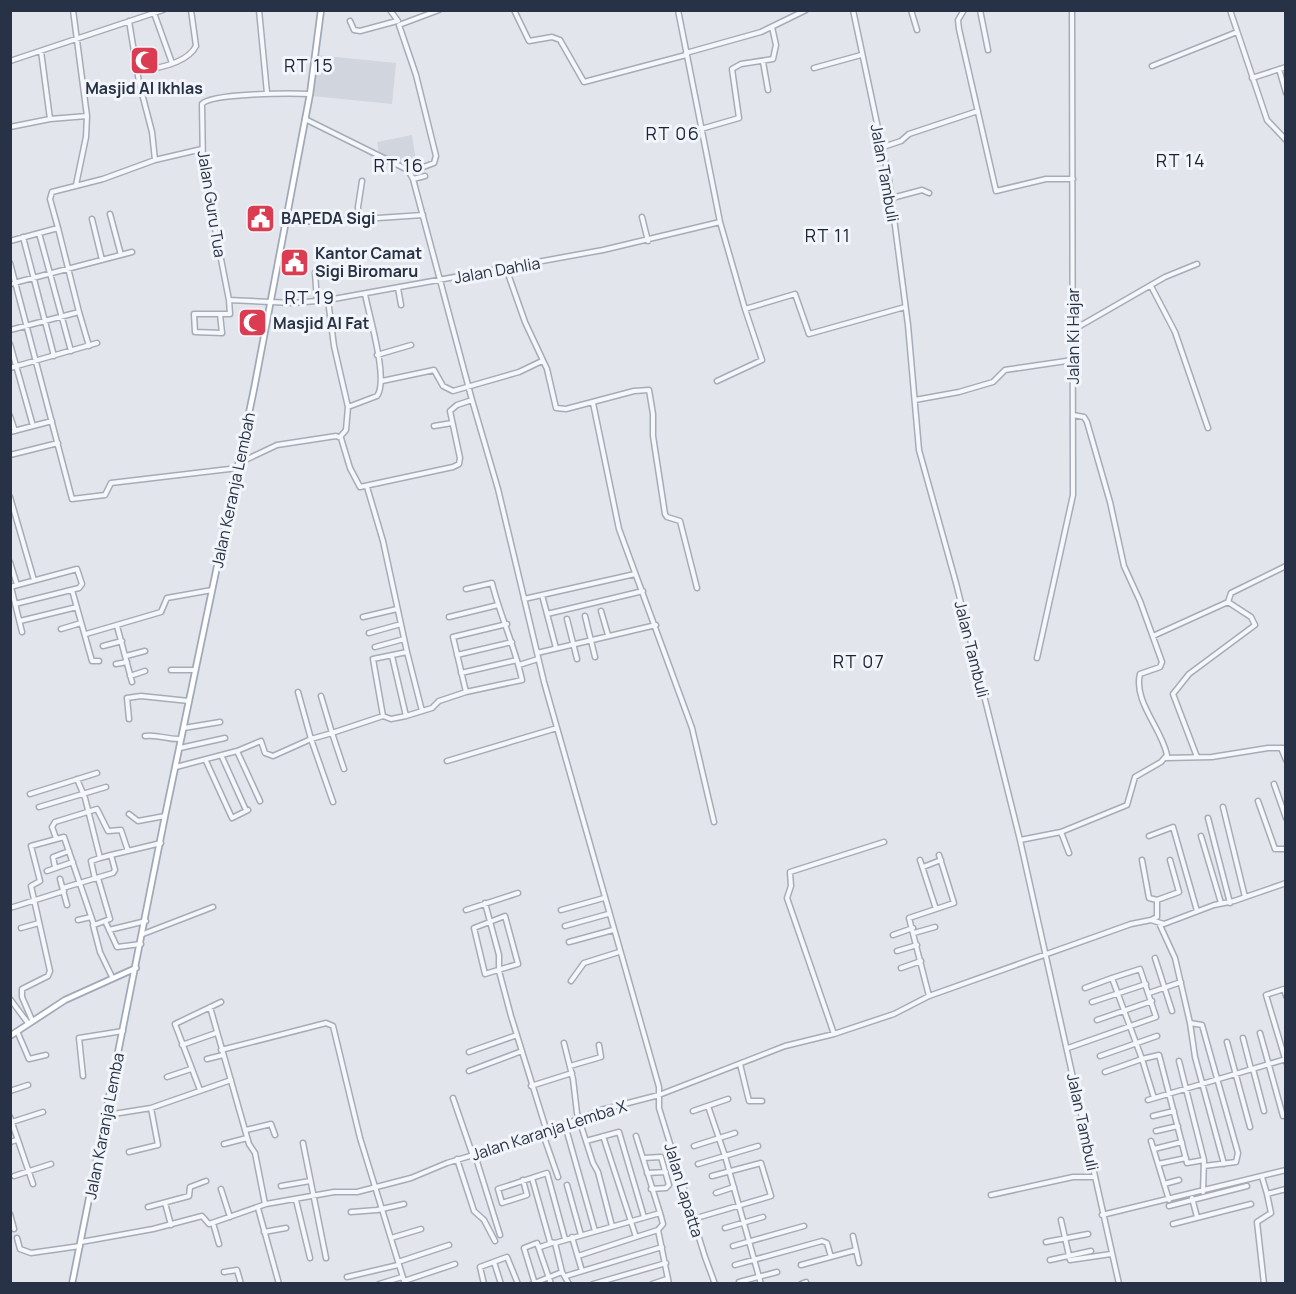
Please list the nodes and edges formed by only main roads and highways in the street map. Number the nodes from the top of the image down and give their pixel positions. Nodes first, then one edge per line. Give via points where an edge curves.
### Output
1 (319, 10) edge
2 (136, 968) junction
3 (123, 973) junction
4 (133, 981) junction
5 (10, 1036) edge
6 (72, 1284) edge

1 - 2 main road, Jalan Keranja Lembah via 310,94 271,301
2 - 3 main road
2 - 4 main road, Jalan Karanja Lemba
3 - 4 main road
3 - 5 main road via 65,1000
4 - 6 main road, Jalan Karanja Lemba

